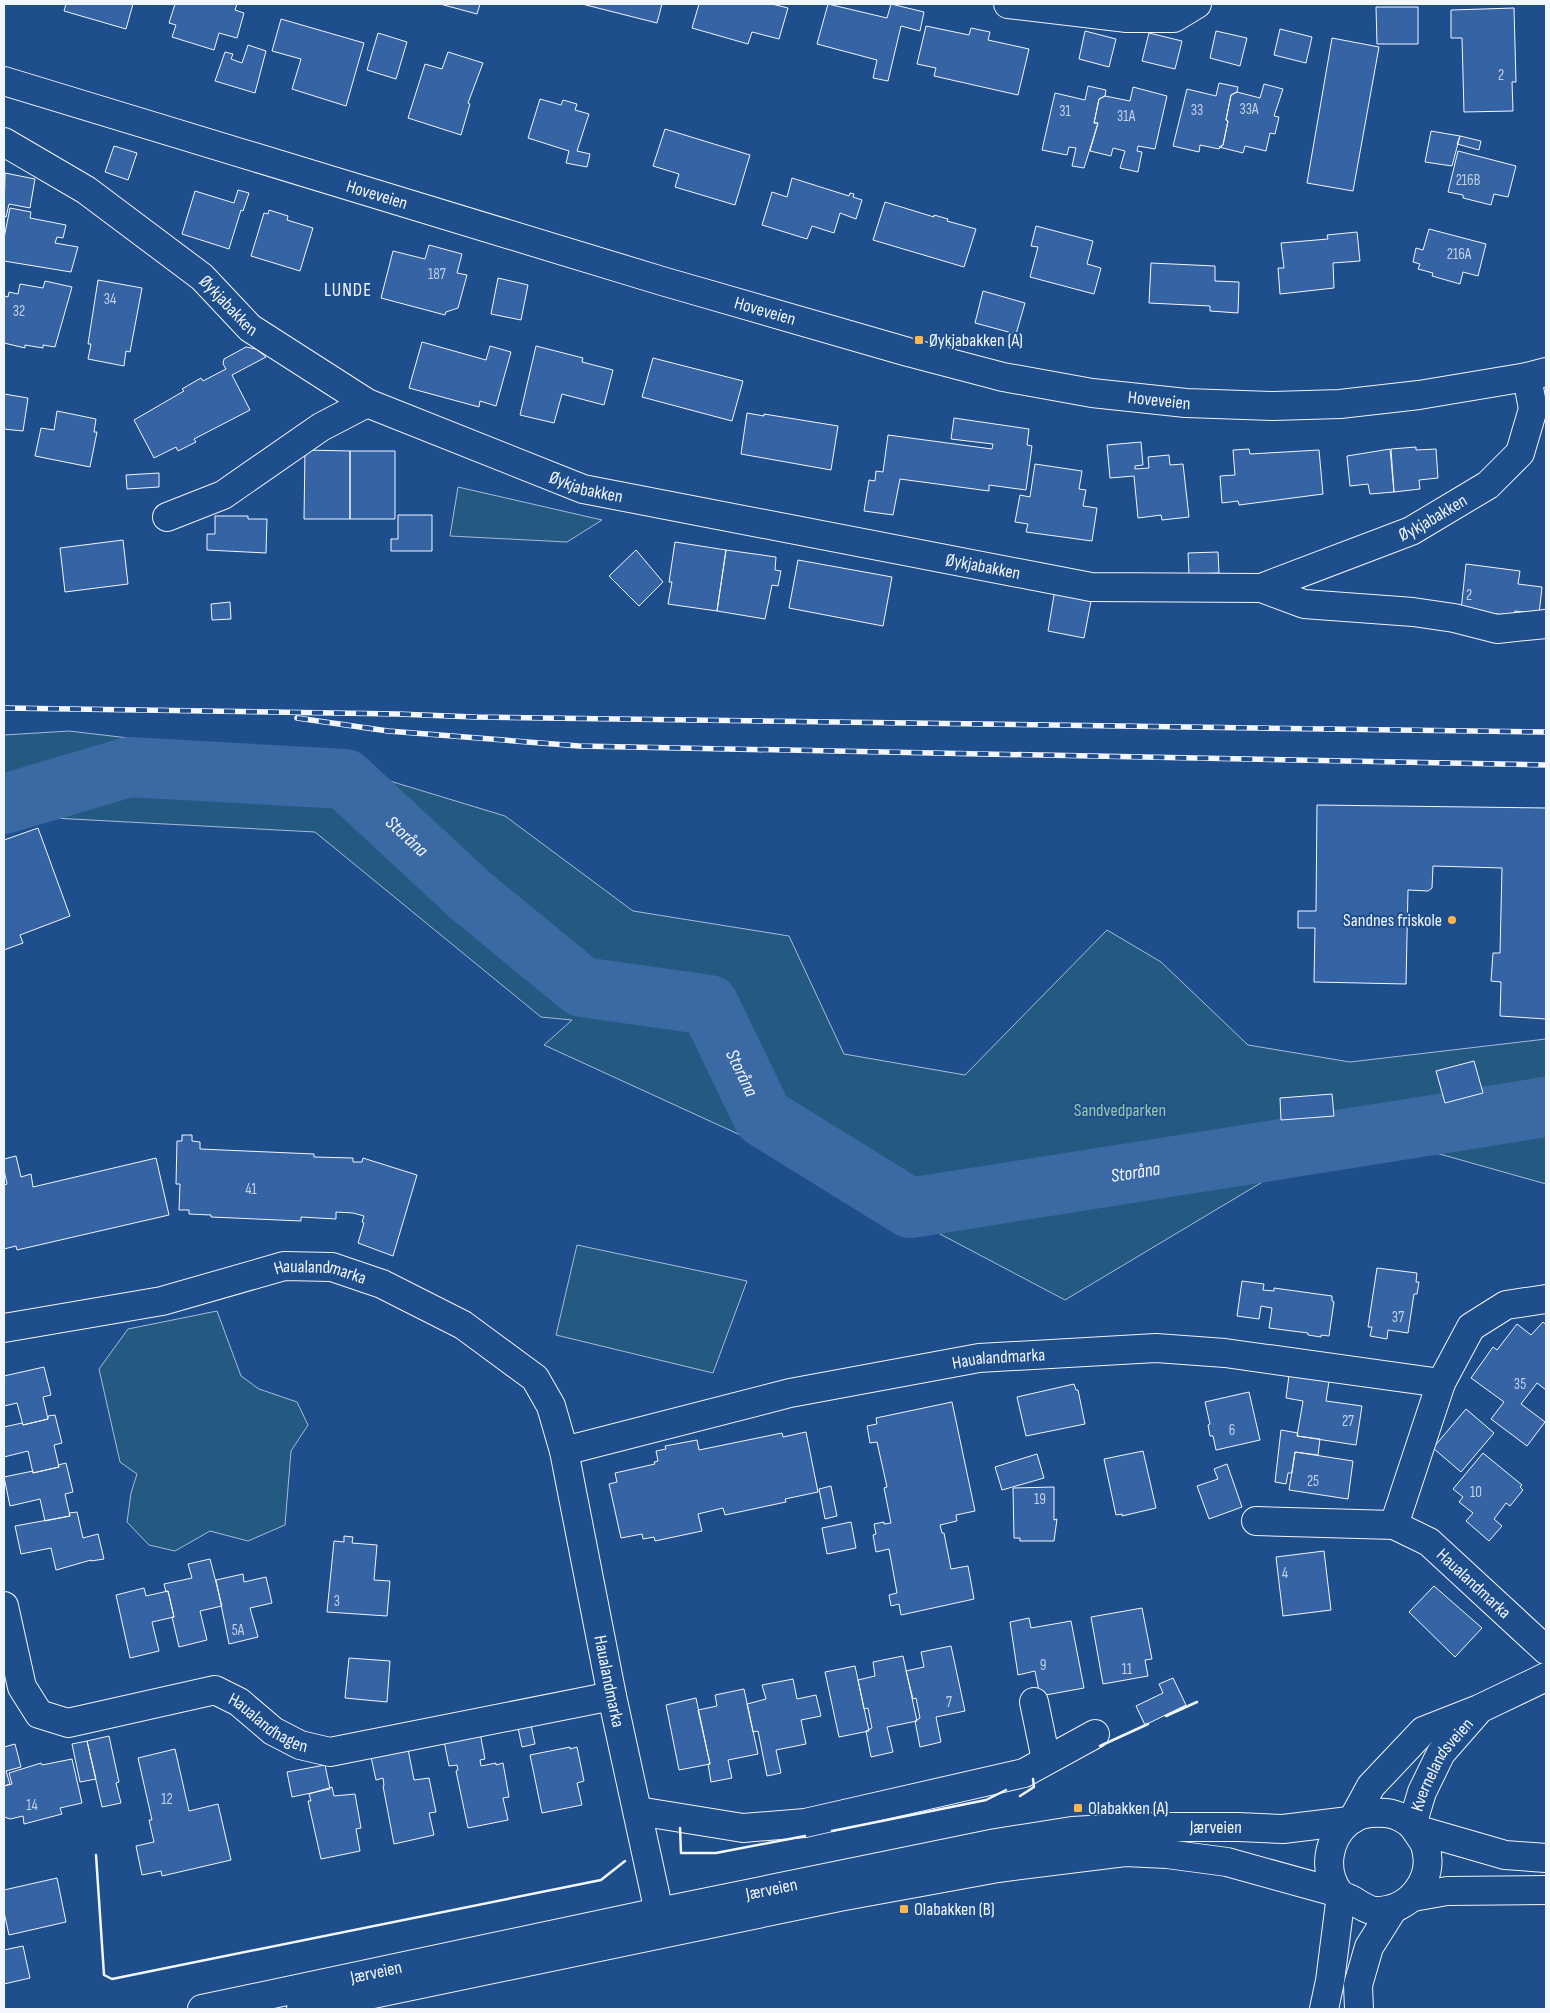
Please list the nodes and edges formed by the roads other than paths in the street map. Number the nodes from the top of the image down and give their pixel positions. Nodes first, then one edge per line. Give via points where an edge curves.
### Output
1 (1008, 4) edge
2 (1196, 4) edge
3 (4, 81) edge
4 (4, 142) edge
5 (1537, 375) edge
6 (367, 403) junction
7 (168, 517) dead end
8 (1261, 588) junction
9 (1546, 624) edge
10 (1546, 1299) edge
11 (4, 1328) edge
12 (1441, 1383) junction
13 (564, 1452) junction
14 (1256, 1521) dead end
15 (1394, 1526) junction
16 (4, 1606) edge
17 (1546, 1650) edge
18 (1546, 1677) edge
19 (612, 1696) junction
20 (1034, 1702) dead end
21 (1479, 1709) junction
22 (1095, 1734) dead end
23 (1046, 1760) junction
24 (638, 1811) junction
25 (1351, 1820) junction
26 (1414, 1827) junction
27 (1546, 1858) edge
28 (1546, 1890) edge
29 (1340, 1894) junction
30 (1403, 1903) junction
31 (659, 1912) junction
32 (202, 2009) edge
33 (301, 2009) edge
34 (1324, 2009) edge
35 (1359, 2009) edge

1 - 2 street via 1127,18 1174,18
3 - 5 street, Hoveveien via 662,282 908,352 1092,394 1168,402 1273,406 1340,404 1419,395
4 - 6 street, Øykjabakken via 86,190 202,277 250,328
5 - 8 street, Øykjabakken via 1533,409 1520,453 1488,485 1411,531
6 - 7 street via 321,427 223,496
6 - 8 street, Øykjabakken via 584,489 1091,587
8 - 9 street, Øykjabakken via 1304,604 1413,612 1497,629
10 - 12 street via 1506,1304 1471,1327
11 - 13 street, Haualandmarka via 162,1301 284,1266 332,1267 382,1284 464,1325 535,1378 551,1406
12 - 13 street, Haualandmarka via 1225,1353 1156,1348 979,1358 790,1393
12 - 15 street
13 - 19 street, Haualandmarka
14 - 15 street, Haualandmarka
15 - 17 street, Haualandmarka via 1429,1542
16 - 19 street, Haualandhagen via 22,1687 39,1714 68,1723 215,1690 239,1702 272,1731 300,1745 330,1752
18 - 21 street, Kvernelandsveien
19 - 24 street, Haualandmarka
20 - 23 street
21 - 25 street, Kvernelandsveien via 1423,1731 1371,1786
21 - 26 street, Kvernelandsveien via 1441,1754 1422,1792
22 - 23 street
23 - 24 street via 1024,1773 805,1823 743,1828
24 - 31 street, Haualandmarka
25 - 26 street via 1372,1812 1386,1813
25 - 29 street via 1335,1836 1328,1855 1330,1875
25 - 31 street, Jærveien via 1283,1829 1238,1826 1072,1831 996,1842
26 - 27 street via 1505,1855
26 - 30 street via 1425,1845 1428,1863 1424,1882
28 - 30 street via 1447,1891
29 - 30 street via 1374,1911
29 - 33 street, Jærveien via 1227,1862 1125,1852 998,1868 839,1897
29 - 34 street
30 - 35 street via 1369,1947 1358,1985
31 - 32 street, Jærveien

